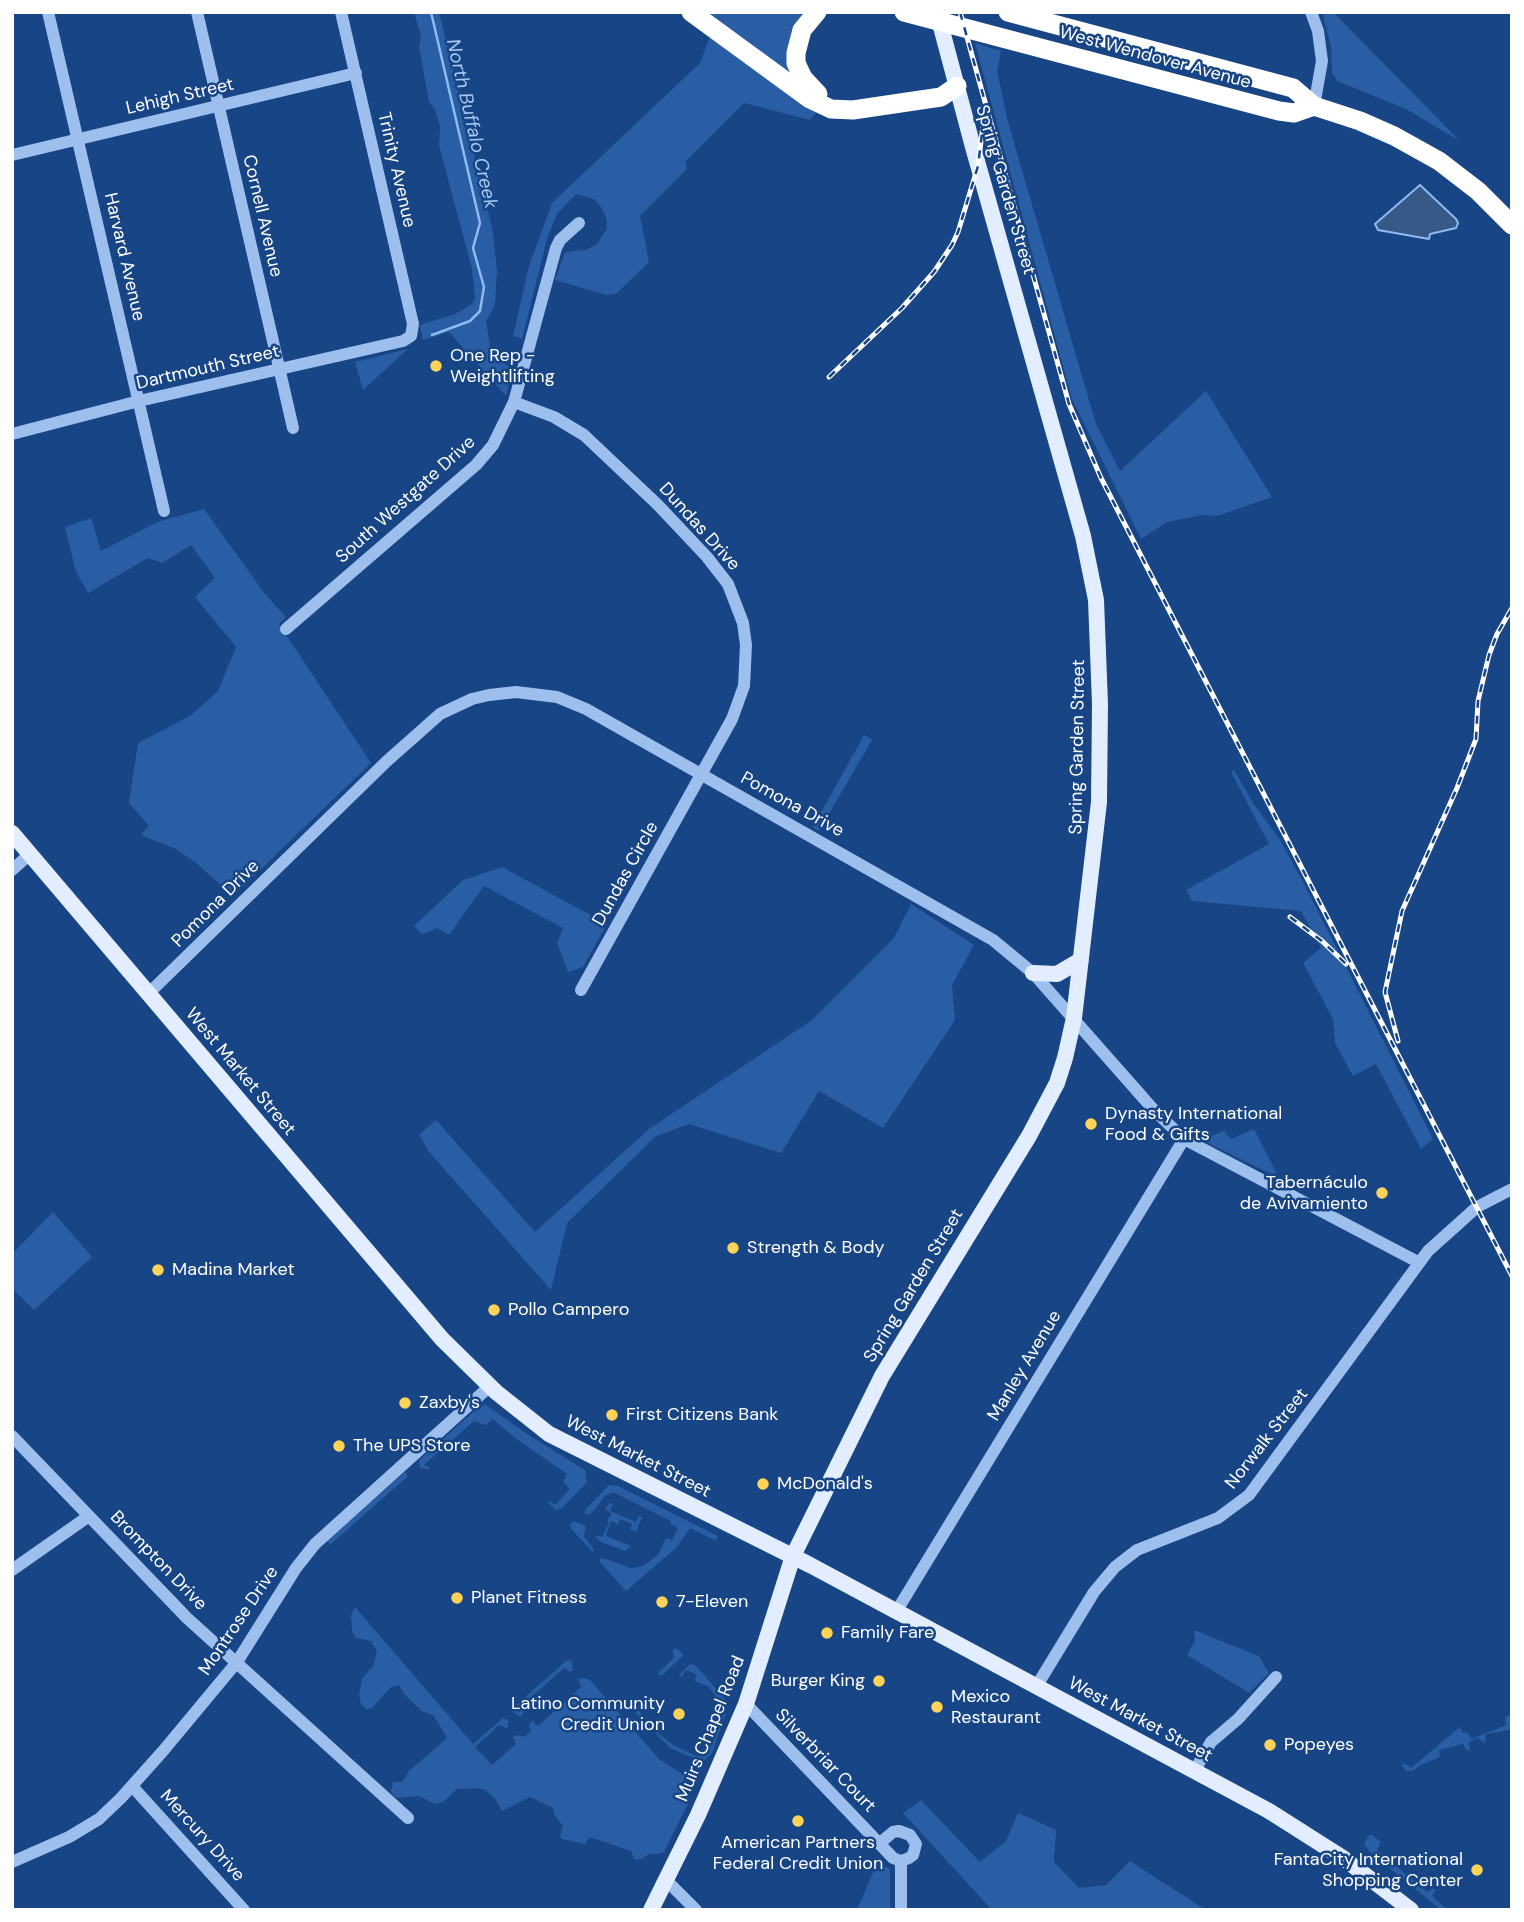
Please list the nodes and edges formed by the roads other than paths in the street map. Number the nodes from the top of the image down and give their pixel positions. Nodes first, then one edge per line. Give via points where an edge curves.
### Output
1 (48, 12) edge
2 (197, 12) edge
3 (341, 12) edge
4 (691, 12) edge
5 (817, 12) edge
6 (887, 12) edge
7 (905, 12) edge
8 (937, 12) edge
9 (1008, 12) edge
10 (1311, 12) edge
11 (990, 36) junction
12 (356, 73) junction
13 (957, 86) junction
14 (219, 106) junction
15 (1314, 106) junction
16 (78, 138) junction
17 (12, 155) edge
18 (1511, 222) edge
19 (579, 223) dead end
20 (411, 336) joint
21 (280, 370) junction
22 (139, 401) junction
23 (514, 402) junction
24 (293, 428) dead end
25 (12, 434) edge
26 (164, 511) dead end
27 (286, 629) dead end
28 (700, 775) junction
29 (12, 833) edge
30 (30, 854) junction
31 (12, 870) edge
32 (1081, 960) junction
33 (1032, 973) junction
34 (581, 990) dead end
35 (149, 993) junction
36 (1074, 1018) junction
37 (1184, 1139) junction
38 (1512, 1189) edge
39 (1418, 1262) junction
40 (489, 1387) junction
41 (12, 1436) edge
42 (89, 1516) junction
43 (793, 1556) junction
44 (12, 1570) edge
45 (896, 1612) junction
46 (237, 1662) junction
47 (1276, 1677) dead end
48 (1036, 1687) junction
49 (746, 1704) junction
50 (1195, 1770) junction
51 (132, 1786) junction
52 (408, 1818) dead end
53 (880, 1843) junction
54 (901, 1861) junction
55 (12, 1862) edge
56 (666, 1880) junction
57 (244, 1910) edge
58 (651, 1910) edge
59 (696, 1910) edge
60 (901, 1910) edge
61 (1411, 1910) edge

1 - 16 street, Harvard Avenue
2 - 14 street, Cornell Avenue
3 - 12 street, Trinity Avenue
4 - 13 highway via 810,99 831,109 940,97
5 - 13 highway via 799,37 796,63 821,96 844,102
6 - 11 highway
7 - 11 highway, West Wendover Avenue
8 - 13 main road, Spring Garden Street
9 - 15 highway, West Wendover Avenue via 1280,83
10 - 15 street via 1322,61
11 - 15 highway, West Wendover Avenue via 1279,111 1294,113
12 - 14 street, Lehigh Street
12 - 20 street, Trinity Avenue via 413,324
13 - 32 main road, Spring Garden Street via 1079,523 1096,600 1099,802
14 - 16 street, Lehigh Street
14 - 21 street, Cornell Avenue
15 - 18 highway, West Wendover Avenue via 1383,131 1439,161
16 - 17 street, Lehigh Street
16 - 22 street, Harvard Avenue
19 - 23 street, South Westgate Drive via 556,248
20 - 21 street, Dartmouth Street
21 - 22 street, Dartmouth Street
21 - 24 street, Cornell Avenue
22 - 25 street, Dartmouth Street
22 - 26 street, Harvard Avenue
23 - 27 street, South Westgate Drive via 499,435 476,465
23 - 28 street, Dundas Drive via 564,422 591,440 728,584 743,623 746,674 737,709
28 - 33 street, Pomona Drive via 980,932
28 - 34 street, Dundas Circle
28 - 35 street, Pomona Drive via 557,696 502,692 464,702 414,736
29 - 30 main road, West Market Street
30 - 31 street
30 - 35 main road, West Market Street
32 - 33 main road via 1057,974
32 - 36 main road, Spring Garden Street
33 - 36 street, Pomona Drive
35 - 40 main road, West Market Street via 442,1339
36 - 37 street, Pomona Drive
36 - 43 main road, Spring Garden Street via 1056,1083 1029,1136 882,1376
37 - 39 street, Pomona Drive
37 - 45 street, Manley Avenue
38 - 39 street, Norwalk Street via 1477,1207
39 - 48 street, Norwalk Street via 1249,1495 1218,1518 1147,1545 1121,1561 1094,1592
40 - 43 main road, West Market Street via 549,1434
40 - 46 street, Montrose Drive via 315,1544
41 - 42 street, Brompton Drive
42 - 44 street
42 - 46 street, Brompton Drive via 187,1618
43 - 45 main road, West Market Street
43 - 49 main road, Muirs Chapel Road
45 - 48 main road, West Market Street
46 - 51 street, Montrose Drive
46 - 52 street, Brompton Drive
47 - 50 street via 1211,1742
48 - 50 main road, West Market Street
49 - 53 street, Silverbriar Court
49 - 56 main road, Muirs Chapel Road
50 - 61 main road, West Market Street via 1305,1833
51 - 55 street, Montrose Drive via 99,1819
51 - 57 street, Mercury Drive
53 - 54 street, Silverbriar Court
53 - 54 street via 893,1832 910,1835 915,1850
54 - 60 street
56 - 58 main road, Muirs Chapel Road
56 - 59 street

